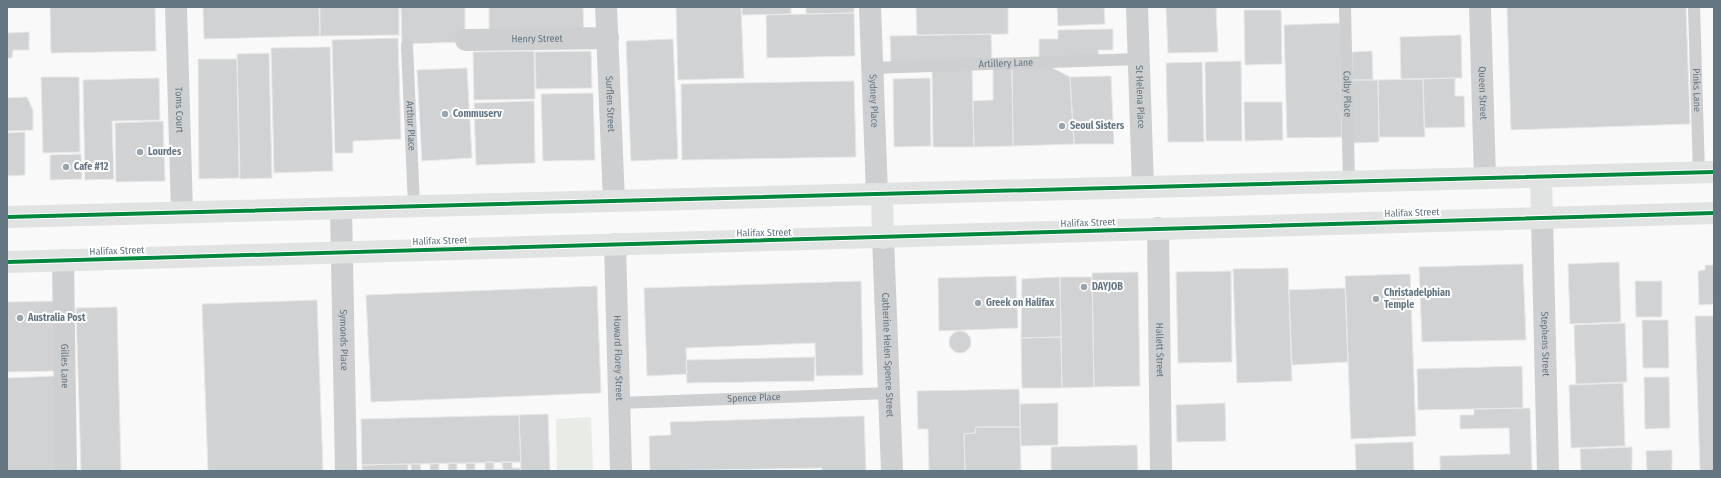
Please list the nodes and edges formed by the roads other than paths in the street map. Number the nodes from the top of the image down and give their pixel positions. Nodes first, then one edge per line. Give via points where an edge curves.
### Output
1 (176, 7) edge
2 (606, 7) edge
3 (870, 7) edge
4 (1137, 7) edge
5 (1345, 7) edge
6 (1480, 7) edge
7 (1694, 7) edge
8 (608, 38) junction
9 (466, 40) dead end
10 (407, 45) dead end
11 (1139, 60) junction
12 (873, 68) junction
13 (1706, 173) edge
14 (1541, 177) junction
15 (1485, 178) junction
16 (1349, 182) junction
17 (1143, 187) junction
18 (879, 194) junction
19 (614, 201) junction
20 (414, 206) junction
21 (341, 208) junction
22 (182, 212) junction
23 (1714, 213) edge
24 (7, 217) edge
25 (1542, 218) junction
26 (1158, 228) junction
27 (883, 238) junction
28 (615, 244) junction
29 (342, 252) junction
30 (63, 260) junction
31 (7, 262) edge
32 (889, 393) junction
33 (619, 403) junction
34 (66, 471) edge
35 (346, 471) edge
36 (621, 471) edge
37 (892, 471) edge
38 (1160, 471) edge
39 (1548, 471) edge

1 - 22 street, Toms Court
2 - 8 street, Surflen Street
3 - 12 street, Sydney Place
4 - 11 street, St Helena Place
5 - 16 lane, Colby Place
6 - 15 street, Queen Street
7 - 13 lane, Pinks Lane
8 - 9 street, Henry Street
8 - 19 street, Surflen Street
10 - 20 lane, Arthur Place
11 - 12 lane, Artillery Lane
11 - 17 street, St Helena Place
12 - 18 street, Sydney Place
13 - 14 street
14 - 15 street
14 - 25 street
15 - 16 street
16 - 17 street
17 - 18 street
18 - 19 street
18 - 27 street
19 - 20 street
20 - 21 street
21 - 22 street
21 - 29 street, Symonds Place
22 - 24 street
23 - 25 street, Halifax Street
25 - 26 street, Halifax Street
25 - 39 street, Stephens Street
26 - 27 street, Halifax Street
26 - 38 street, Hallett Street
27 - 28 street, Halifax Street
27 - 32 street, Catherine Helen Spence Street
28 - 29 street, Halifax Street
28 - 33 street, Howard Florey Street
29 - 30 street, Halifax Street
29 - 35 street, Symonds Place
30 - 31 street, Halifax Street
30 - 34 street, Gilles Lane
32 - 33 lane, Spence Place
32 - 37 street, Catherine Helen Spence Street
33 - 36 street, Howard Florey Street

